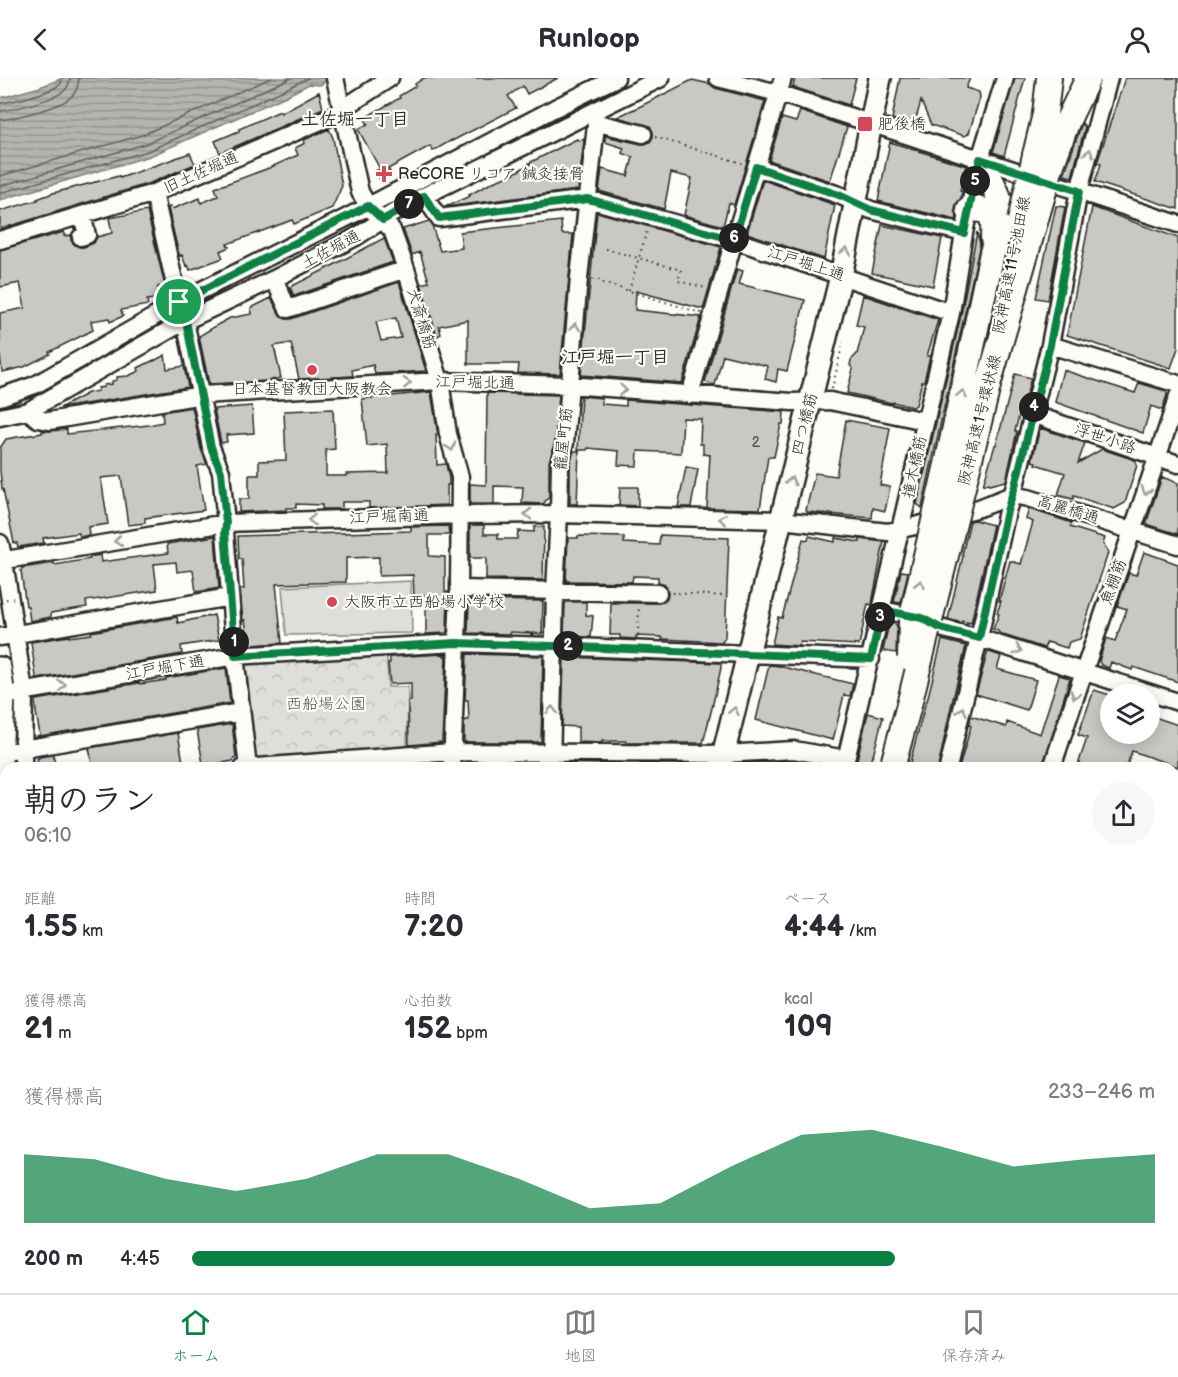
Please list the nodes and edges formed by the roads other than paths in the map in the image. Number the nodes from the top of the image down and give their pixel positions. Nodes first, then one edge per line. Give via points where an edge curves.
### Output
1 (390, 78) edge
2 (616, 78) edge
3 (661, 78) edge
4 (718, 78) edge
5 (880, 78) edge
6 (1005, 78) edge
7 (1049, 78) edge
8 (1109, 78) edge
9 (335, 79) edge
10 (626, 85) edge
11 (780, 86) edge
12 (1082, 97) edge
13 (1101, 105) junction
14 (342, 108) junction
15 (595, 119) junction
16 (1096, 122) junction
17 (871, 124) junction
18 (643, 134) road end
19 (977, 157) junction
20 (756, 167) junction
21 (1079, 191) junction
22 (154, 194) junction
23 (424, 196) junction
24 (588, 199) junction
25 (855, 203) junction
26 (368, 206) junction
27 (82, 215) junction
28 (383, 220) junction
29 (967, 222) junction
30 (1178, 224) edge
31 (81, 237) dead end
32 (0, 240) edge
33 (734, 240) junction
34 (304, 248) dead end
35 (992, 253) junction
36 (406, 269) junction
37 (842, 276) junction
38 (279, 277) junction
39 (179, 302) junction
40 (951, 313) junction
41 (186, 321) junction
42 (1050, 345) junction
43 (440, 381) junction
44 (989, 382) junction
45 (1178, 384) edge
46 (569, 385) junction
47 (202, 395) junction
48 (690, 395) junction
49 (1178, 396) edge
50 (0, 397) edge
51 (811, 401) junction
52 (28, 411) junction
53 (1032, 414) junction
54 (0, 417) edge
55 (925, 421) junction
56 (1158, 457) junction
57 (1178, 464) edge
58 (1012, 495) junction
59 (559, 514) junction
60 (460, 515) junction
61 (791, 521) junction
62 (226, 523) junction
63 (1133, 530) junction
64 (894, 531) junction
65 (0, 543) edge
66 (1178, 545) edge
67 (2, 561) edge
68 (459, 589) junction
69 (555, 591) junction
70 (665, 593) road end
71 (230, 597) junction
72 (882, 610) junction
73 (7, 636) edge
74 (979, 638) junction
75 (456, 643) junction
76 (553, 646) junction
77 (747, 654) junction
78 (235, 656) junction
79 (871, 659) junction
80 (0, 668) edge
81 (1083, 670) junction
82 (9, 695) edge
83 (1178, 702) edge
84 (909, 705) junction
85 (242, 712) junction
86 (24, 749) junction
87 (1, 753) edge
88 (452, 760) edge
89 (551, 760) edge
90 (722, 761) edge
91 (23, 762) edge
92 (246, 762) edge
93 (400, 762) edge
94 (841, 762) edge
95 (845, 762) edge
96 (894, 762) edge
97 (949, 762) edge
98 (1054, 762) edge

1 - 14 street, 旧土佐堀通
2 - 26 street, 土佐堀通
3 - 10 street, 土佐堀通
4 - 11 street
5 - 17 main road, 四つ橋筋
6 - 19 street, 撞木橋筋
7 - 44 highway, 阪神高速11号池田線, bridge via 1045,114
8 - 13 street
9 - 14 street, 犬斎橋筋
10 - 15 street, 土佐堀通
11 - 17 street
11 - 20 street
12 - 13 street
12 - 16 street
12 - 44 highway, 阪神高速1号環状線, bridge via 1068,120 1054,159
13 - 16 street
14 - 22 street, 旧土佐堀通 via 330,117
14 - 26 street, 犬斎橋筋 via 360,192
15 - 18 street
15 - 23 street, 土佐堀通
15 - 24 street, 籠屋町筋
21 -> 16 street
17 - 19 street
17 - 25 main road, 四つ橋筋
19 - 21 street
19 - 29 street, 撞木橋筋
19 - 35 highway via 1001,206
20 - 25 street
20 - 33 street
21 - 30 street
21 - 42 street
22 - 27 street, 旧土佐堀通
22 - 39 street
23 - 24 street, 江戸堀上通 via 439,218
23 - 28 street, 土佐堀通
24 - 33 street, 江戸堀上通
46 -> 24 street, 籠屋町筋
25 - 29 street via 871,210
37 -> 25 main road, 四つ橋筋
26 - 28 street, 犬斎橋筋
26 - 39 street, 土佐堀通
27 - 31 street via 87,235
27 - 32 street, 旧土佐堀通
28 - 36 street, 犬斎橋筋 via 392,230
28 - 38 street, 土佐堀通
29 - 35 highway via 982,209 992,216
29 - 40 street, 撞木橋筋
33 - 37 street, 江戸堀上通
33 - 48 street
34 - 38 street via 285,259
84 -> 35 highway, bridge via 911,621
36 - 38 street via 288,309
36 - 43 street, 犬斎橋筋
37 - 40 street, 江戸堀上通
37 - 51 main road, 四つ橋筋
38 - 41 street, 土佐堀通
39 - 41 street
39 - 50 street, 土佐堀通 via 35,385
40 - 55 street, 撞木橋筋
41 - 47 street
41 - 52 street, 土佐堀通
42 - 45 street
42 - 53 street
43 - 46 street, 江戸堀北通
47 -> 43 street, 江戸堀北通
43 -> 60 street, 犬斎橋筋 via 447,434 460,477
44 - 84 highway, 阪神高速1号環状線, bridge
46 -> 48 street, 江戸堀北通
46 - 59 street, 籠屋町筋 via 560,462
47 - 52 street, 江戸堀北通 via 49,421
47 - 62 street via 211,447 221,472
48 - 51 street, 江戸堀北通
49 - 56 street, 魚棚筋
51 - 55 street, 江戸堀北通 via 830,401
61 -> 51 main road, 四つ橋筋
52 - 54 street, 土佐堀通
53 - 56 street, 浮世小路
53 - 58 street
55 - 64 street, 撞木橋筋
56 - 57 street, 浮世小路
56 -> 63 street, 魚棚筋
58 - 63 street, 高麗橋通
58 - 64 street
58 - 74 street
59 -> 60 street, 江戸堀南通
61 -> 59 street, 江戸堀南通
59 - 69 street, 籠屋町筋
60 -> 62 street, 江戸堀南通
60 - 68 street, 犬斎橋筋
61 - 64 street, 江戸堀南通
61 - 77 main road, 四つ橋筋
62 -> 67 street, 江戸堀南通
62 - 71 street
63 - 66 street, 高麗橋通
63 - 81 street, 魚棚筋
64 - 72 street, 撞木橋筋
65 - 67 street
67 - 73 street
68 - 69 street
68 - 75 street, 犬斎橋筋
69 - 70 street
69 - 76 street, 籠屋町筋
71 - 73 street
71 - 78 street
72 - 74 street via 922,618 940,628
72 - 79 street, 撞木橋筋
73 - 82 street
74 -> 81 street
97 -> 74 street
75 - 76 street, 江戸堀下通
75 - 78 street, 江戸堀下通
75 - 88 street, 犬斎橋筋
76 - 77 street, 江戸堀下通
89 -> 76 street, 籠屋町筋
77 - 79 street, 江戸堀下通
90 -> 77 main road, 四つ橋筋
82 -> 78 street, 江戸堀下通
78 - 85 street
79 - 95 street, 撞木橋筋
80 - 82 main road
81 - 83 street
81 -> 98 street, 魚棚筋
82 - 86 street
82 - 87 main road
84 - 96 highway, 阪神高速1号環状線
85 - 86 street
85 - 92 street
86 - 87 street
86 - 91 street
88 - 89 street
88 - 93 street
89 - 90 street
90 - 94 street via 794,750

